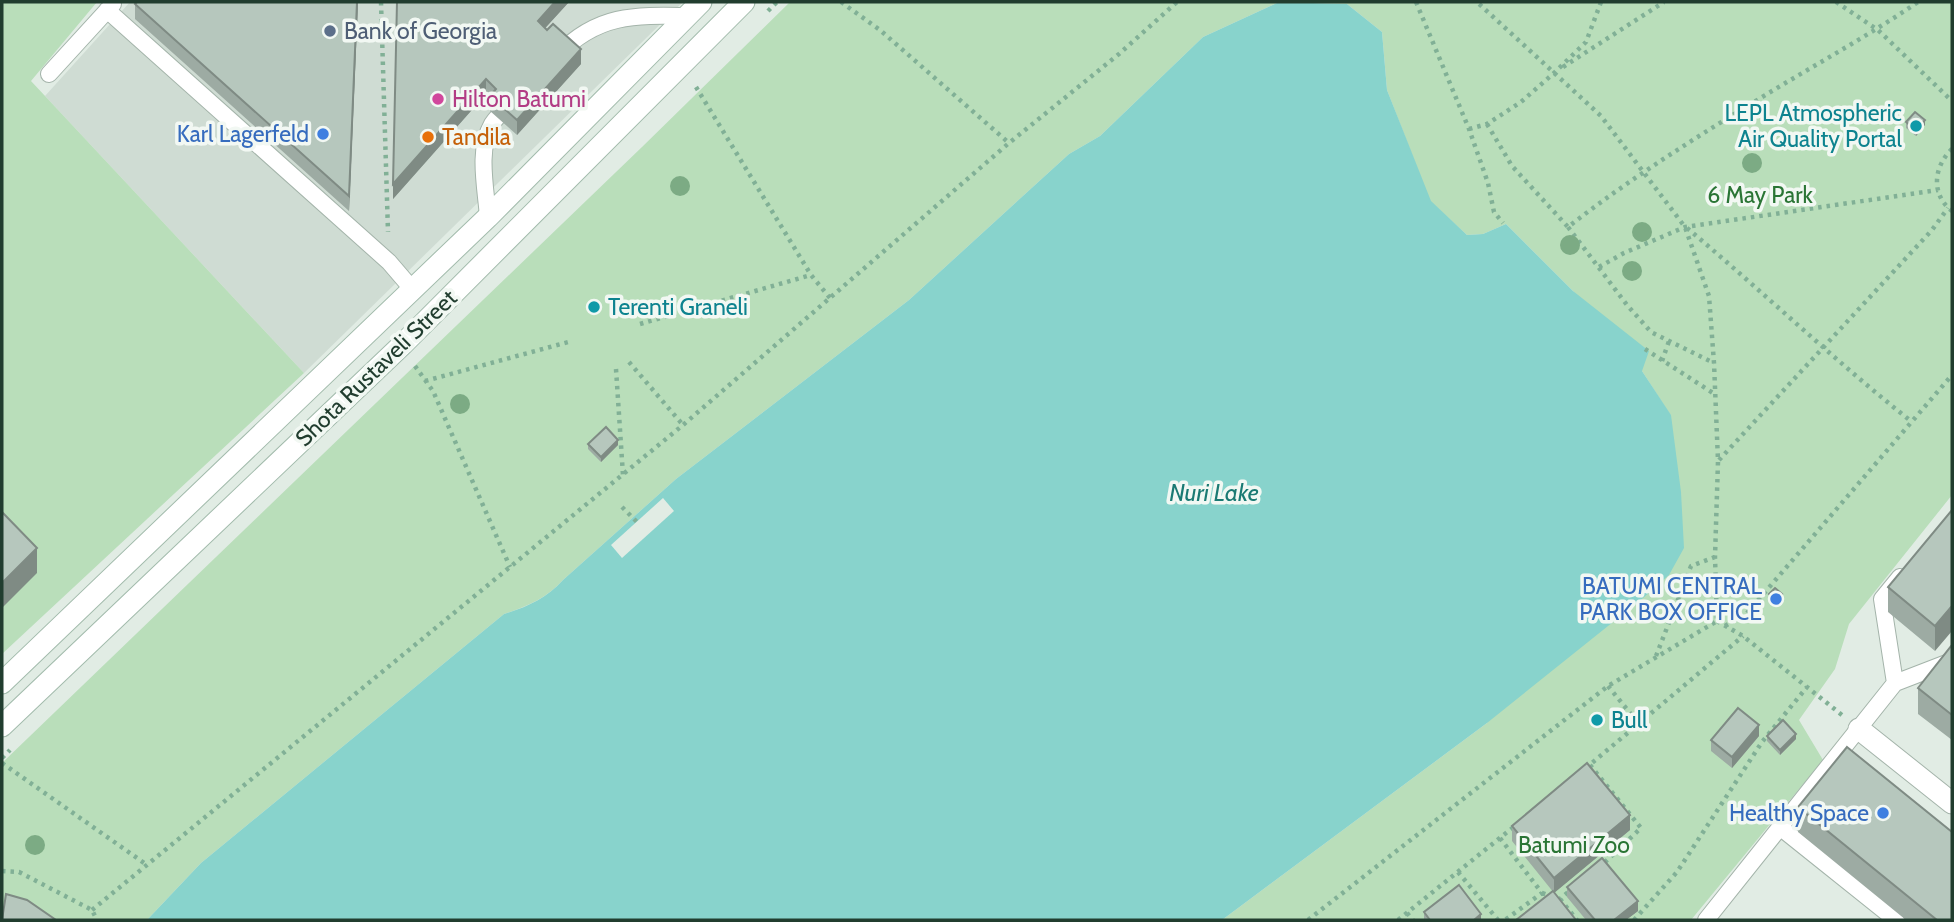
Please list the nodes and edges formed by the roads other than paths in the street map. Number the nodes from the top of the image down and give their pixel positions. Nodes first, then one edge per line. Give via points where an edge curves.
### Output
1 (744, 2) edge
2 (111, 6) edge
3 (694, 9) edge
4 (542, 71) edge
5 (49, 74) dead end
6 (522, 91) edge
7 (488, 217) junction
8 (413, 289) junction
9 (1911, 564) edge
10 (1952, 661) edge
11 (2, 683) edge
12 (1895, 683) junction
13 (2, 726) edge
14 (1859, 729) junction
15 (1952, 803) edge
16 (1781, 828) junction
17 (1706, 920) edge
18 (1896, 920) edge

1 - 13 main road, Shota Rustaveli Street via 403,344
2 - 5 lane
2 - 8 lane
3 - 4 lane via 600,24 571,41
3 - 7 main road, Shota Rustaveli Street
6 - 7 lane via 494,121 486,139
7 - 8 main road, Shota Rustaveli Street
8 - 11 main road, Shota Rustaveli Street
9 - 12 lane via 1882,599
10 - 12 lane
12 - 14 lane
14 - 15 main road
14 - 16 lane
16 - 17 lane
16 - 18 lane

